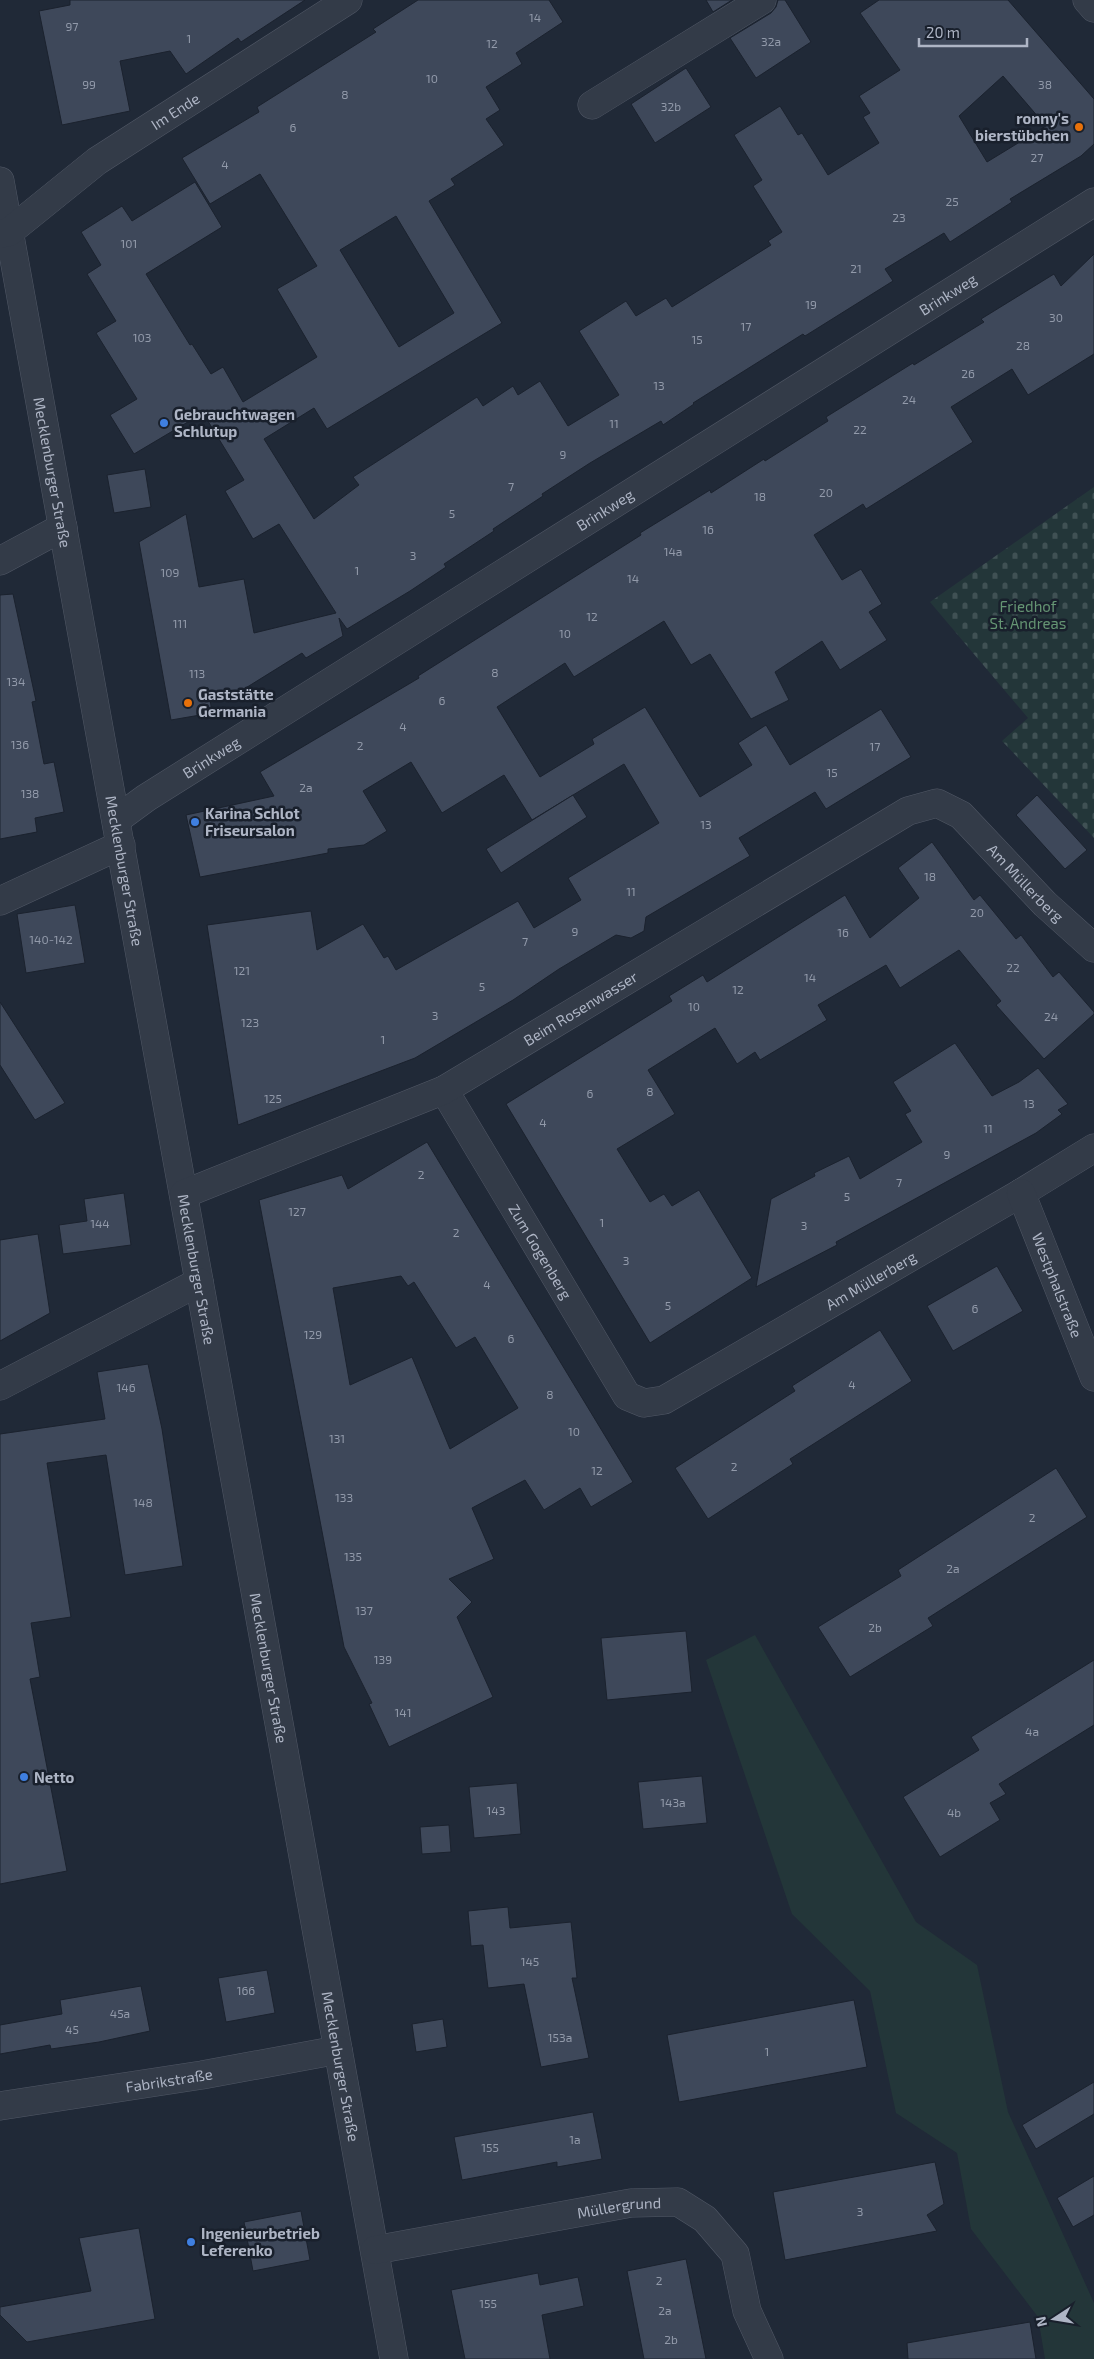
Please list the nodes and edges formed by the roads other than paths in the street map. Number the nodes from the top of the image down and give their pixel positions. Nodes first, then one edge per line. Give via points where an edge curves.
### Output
1 (348, 0) edge
2 (762, 0) edge
3 (1087, 0) edge
4 (1094, 8) edge
5 (592, 106) dead end
6 (0, 181) edge
7 (1094, 202) edge
8 (5, 233) edge
9 (63, 527) junction
10 (0, 561) edge
11 (961, 815) joint
12 (118, 832) junction
13 (0, 901) edge
14 (1094, 948) edge
15 (444, 1090) junction
16 (1094, 1148) edge
17 (1021, 1193) junction
18 (184, 1194) junction
19 (200, 1282) junction
20 (1094, 1378) edge
21 (0, 1386) edge
22 (644, 1403) joint
23 (338, 2050) junction
24 (0, 2106) edge
25 (375, 2250) junction
26 (394, 2359) edge
27 (769, 2359) edge

1 - 8 street, Im Ende via 97,160
2 - 5 street
3 - 4 street
6 - 8 street, Mecklenburger Straße
7 - 12 street, Brinkweg via 154,792
8 - 9 street, Mecklenburger Straße
9 - 10 street
9 - 12 street, Mecklenburger Straße
11 - 14 street, Am Müllerberg via 1044,904
11 - 15 street, Beim Rosenwasser via 937,802 908,811
12 - 13 street, Brinkweg
12 - 18 street, Mecklenburger Straße
15 - 18 street, Beim Rosenwasser
15 - 22 street, Zum Gogenberg via 627,1396
16 - 17 street, Am Müllerberg
17 - 20 street, Westphalstraße
17 - 22 street, Am Müllerberg via 664,1400
18 - 19 street, Mecklenburger Straße
19 - 21 street
19 - 23 street, Mecklenburger Straße
23 - 24 street, Fabrikstraße
23 - 25 street, Mecklenburger Straße
25 - 26 street, Mecklenburger Straße
25 - 27 street, Müllergrund via 631,2203 678,2202 705,2219 735,2254 747,2311

